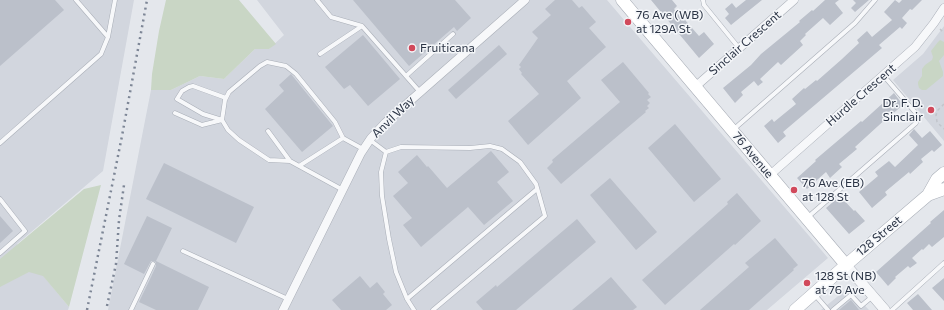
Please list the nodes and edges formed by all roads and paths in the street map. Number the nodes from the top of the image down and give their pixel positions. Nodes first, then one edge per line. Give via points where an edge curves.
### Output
1 (76, 0) edge
2 (115, 0) edge
3 (317, 0) edge
4 (525, 0) edge
5 (622, 0) edge
6 (703, 0) edge
7 (794, 0) edge
8 (875, 0) edge
9 (944, 8) edge
10 (362, 26) junction
11 (938, 26) dead end
12 (944, 33) edge
13 (453, 34) dead end
14 (108, 37) junction
15 (739, 48) junction
16 (320, 54) dead end
17 (883, 75) junction
18 (406, 76) junction
19 (696, 87) junction
20 (420, 92) junction
21 (226, 98) junction
22 (944, 104) edge
23 (175, 113) dead end
24 (222, 120) junction
25 (732, 130) junction
26 (944, 130) edge
27 (268, 131) dead end
28 (343, 138) junction
29 (370, 139) junction
30 (0, 143) edge
31 (363, 149) junction
32 (386, 152) junction
33 (290, 162) junction
34 (299, 166) junction
35 (944, 173) edge
36 (770, 175) junction
37 (537, 189) junction
38 (944, 189) edge
39 (343, 190) junction
40 (928, 195) junction
41 (0, 199) edge
42 (807, 218) junction
43 (183, 251) dead end
44 (0, 253) edge
45 (944, 263) edge
46 (154, 264) dead end
47 (846, 264) junction
48 (814, 293) junction
49 (873, 296) junction
50 (407, 298) junction
51 (288, 299) junction
52 (861, 306) junction
53 (826, 309) edge
54 (131, 310) edge
55 (283, 310) edge
56 (414, 310) edge
57 (433, 310) edge
58 (795, 310) edge
59 (833, 310) edge
60 (864, 310) edge
61 (885, 310) edge
62 (892, 310) edge

1 - 14 lane
2 - 14 lane
3 - 10 lane via 332,17
4 - 20 street, Anvil Way
5 - 19 main road, 76 Avenue
6 - 15 lane via 704,5
7 - 15 street, Sinclair Crescent
8 - 25 lane via 855,23
9 - 17 street, Hurdle Crescent via 915,47
10 - 16 lane
10 - 18 lane
11 - 12 path
13 - 18 lane
14 - 30 lane via 101,54
15 - 19 street, Sinclair Crescent
17 - 36 street, Hurdle Crescent
17 - 42 lane via 915,112 916,123
18 - 20 lane
19 - 25 main road, 76 Avenue
20 - 29 street, Anvil Way
21 - 24 lane
21 - 24 lane via 193,86 182,91 177,99 203,114
21 - 28 lane via 229,92 267,62 286,66 296,74 335,122
22 - 26 path via 936,115 937,122
23 - 24 lane via 202,125
24 - 33 lane via 239,140 269,160
25 - 36 main road, 76 Avenue
27 - 33 lane
28 - 31 lane
28 - 34 lane
29 - 31 street, Anvil Way
29 - 32 lane
31 - 39 street, Anvil Way
32 - 37 lane via 400,148 490,146 502,149 520,162
32 - 50 lane via 381,172 382,196 396,272
33 - 34 lane
34 - 39 lane
35 - 40 main road, 128 Street via 937,179
36 - 42 main road, 76 Avenue
37 - 50 lane
37 - 57 lane via 545,216
38 - 40 main road, 128 Street
39 - 51 street, Anvil Way
40 - 47 main road, 128 Street
41 - 44 lane via 26,231
42 - 47 main road, 76 Avenue
43 - 51 lane
45 - 62 lane
46 - 54 lane
47 - 48 main road, 128 Street
47 - 49 street, 76 Avenue
48 - 53 lane
48 - 58 main road, 128 Street
49 - 52 lane
49 - 61 street, 76 Avenue
50 - 56 lane
51 - 55 street, Anvil Way
52 - 59 lane via 851,295
52 - 60 lane

